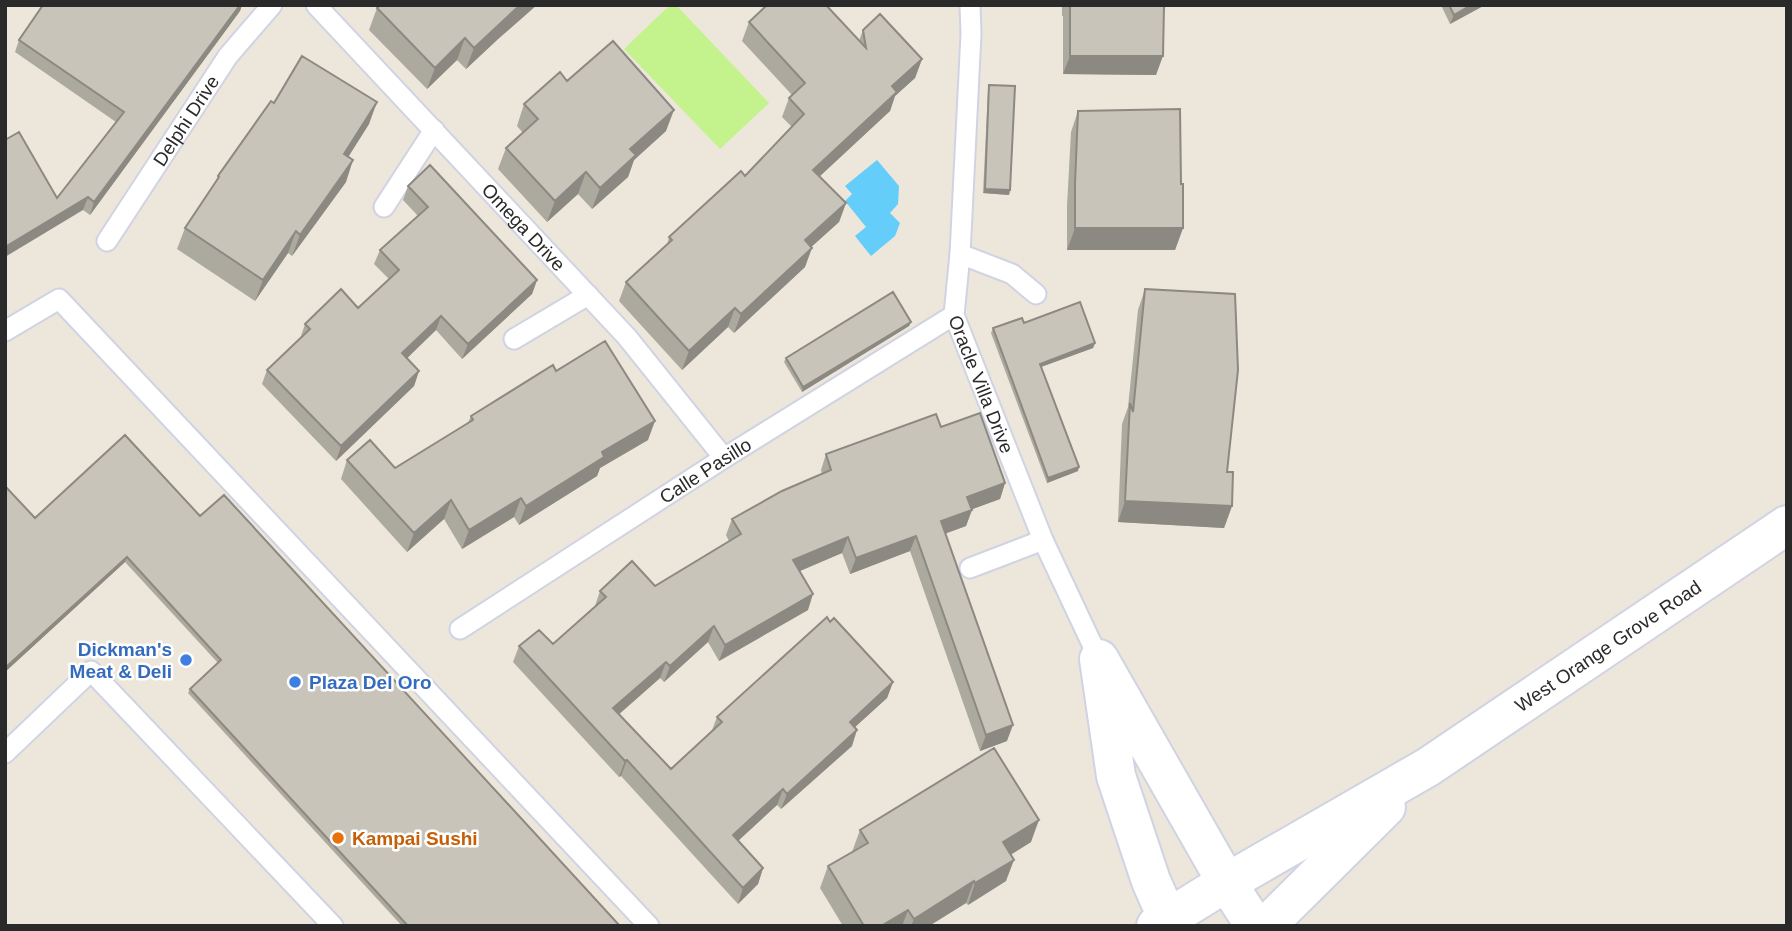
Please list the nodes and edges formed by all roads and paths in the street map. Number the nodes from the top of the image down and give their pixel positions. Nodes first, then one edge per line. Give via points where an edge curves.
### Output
1 (271, 5) edge
2 (316, 5) edge
3 (970, 5) edge
4 (434, 130) junction
5 (384, 206) dead end
6 (107, 242) dead end
7 (960, 254) junction
8 (1036, 294) dead end
9 (588, 295) junction
10 (954, 315) junction
11 (5, 331) edge
12 (513, 339) dead end
13 (724, 458) junction
14 (1787, 525) edge
15 (1043, 541) junction
16 (970, 568) dead end
17 (460, 629) dead end
18 (1099, 659) junction
19 (5, 753) edge
20 (1428, 767) junction
21 (1227, 883) junction
22 (1165, 923) edge
23 (333, 926) edge
24 (649, 926) edge
25 (1255, 926) edge
26 (1266, 926) edge

1 - 6 lane, Delphi Drive via 228,56
2 - 4 lane, Omega Drive
3 - 7 lane, Oracle Villa Drive
4 - 5 lane
4 - 9 lane, Omega Drive
7 - 8 lane via 1012,274
7 - 10 lane, Oracle Villa Drive
9 - 12 lane
9 - 13 lane, Omega Drive
10 - 13 lane, Calle Pasillo
10 - 15 lane, Oracle Villa Drive
11 - 24 lane via 59,299
13 - 17 lane, Calle Pasillo
14 - 20 main road, West Orange Grove Road
15 - 16 lane
15 - 18 lane, Oracle Villa Drive
18 - 21 main road, Oracle Villa Drive
18 - 22 main road, Oracle Villa Drive via 1116,776
19 - 23 lane via 91,671
20 - 21 main road, West Orange Grove Road
20 - 26 main road, West Orange Grove Road
21 - 22 main road, West Orange Grove Road
21 - 25 main road, Oracle Villa Drive

